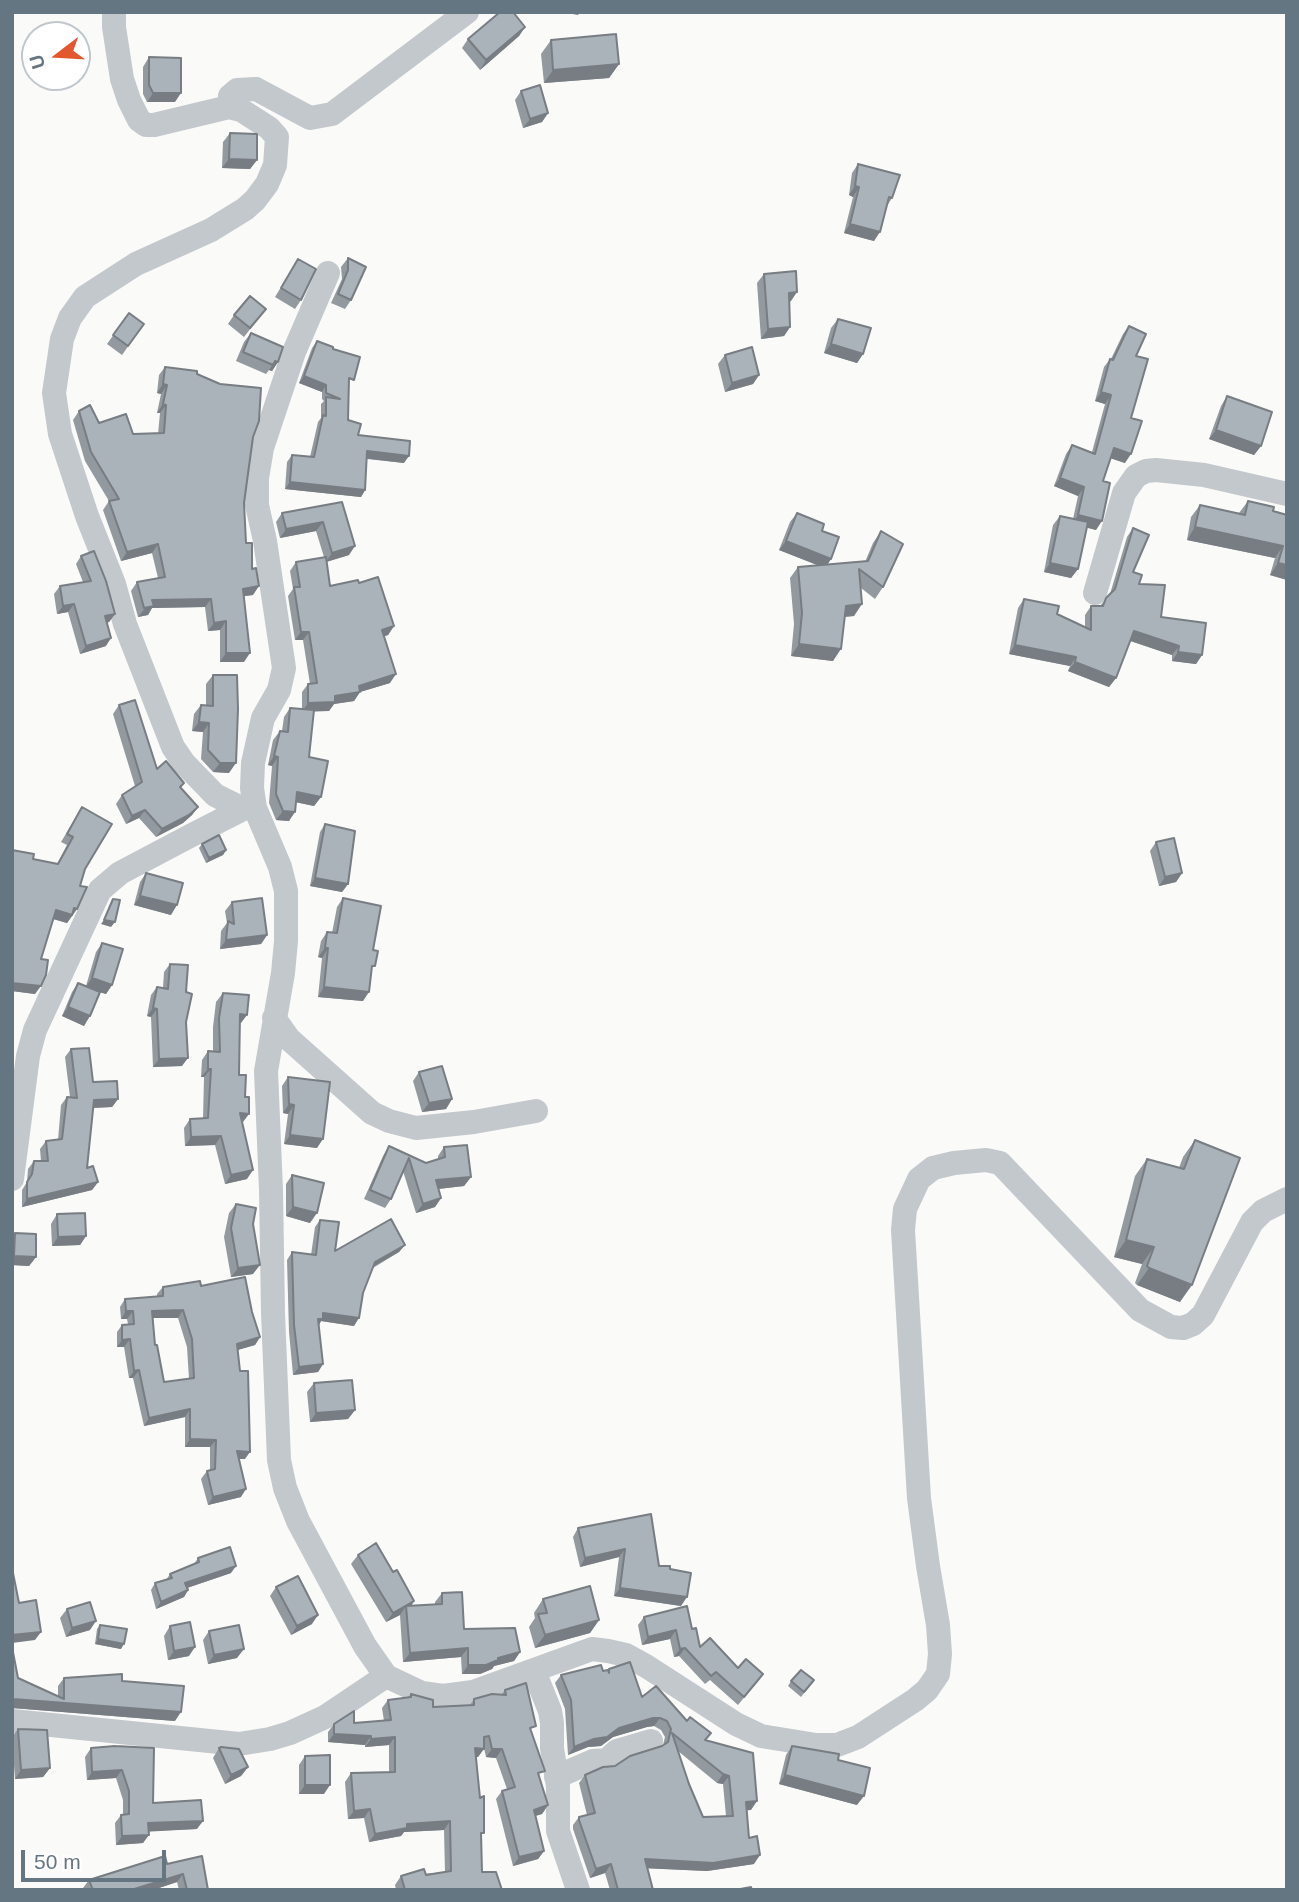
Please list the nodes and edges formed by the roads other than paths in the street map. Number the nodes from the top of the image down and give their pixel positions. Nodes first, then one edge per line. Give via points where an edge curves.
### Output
1 (114, 12) edge
2 (467, 12) edge
3 (229, 107) junction
4 (328, 273) dead end
5 (1287, 494) edge
6 (1095, 593) dead end
7 (249, 809) junction
8 (274, 1018) junction
9 (536, 1111) dead end
10 (12, 1179) edge
11 (1287, 1199) edge
12 (534, 1671) junction
13 (386, 1676) junction
14 (12, 1721) edge
15 (651, 1741) dead end
16 (556, 1777) junction
17 (579, 1890) edge

1 - 3 street via 122,79 139,120 154,125
2 - 3 street via 332,114 310,118 256,89 237,90 230,96
3 - 7 street via 242,110 277,137 275,166 267,184 255,200 228,220 136,264 85,297 62,340 54,393 60,434 87,516 173,747 215,795
4 - 7 street via 294,352 262,448 257,478 257,505 284,668 279,690 263,718
5 - 6 street via 1204,475 1156,470 1136,476 1124,493
7 - 8 street via 280,867 286,891 286,941
7 - 10 street via 120,873 100,890 27,1056
8 - 9 street via 289,1039 372,1113 389,1121 415,1128
8 - 13 street via 267,1071 279,1460 298,1521
11 - 12 street via 1252,1222 1203,1315 1183,1328 1171,1327 1140,1310 1000,1163 954,1163 933,1168 919,1179 905,1209 904,1230 919,1498 938,1625 938,1674 915,1700 858,1737 837,1745 816,1745 761,1736 646,1665 608,1651 592,1649
12 - 13 street via 473,1692 443,1696 422,1693
12 - 16 street via 550,1711
13 - 14 street via 314,1722 270,1740 239,1744
15 - 16 street
16 - 17 street via 558,1831

